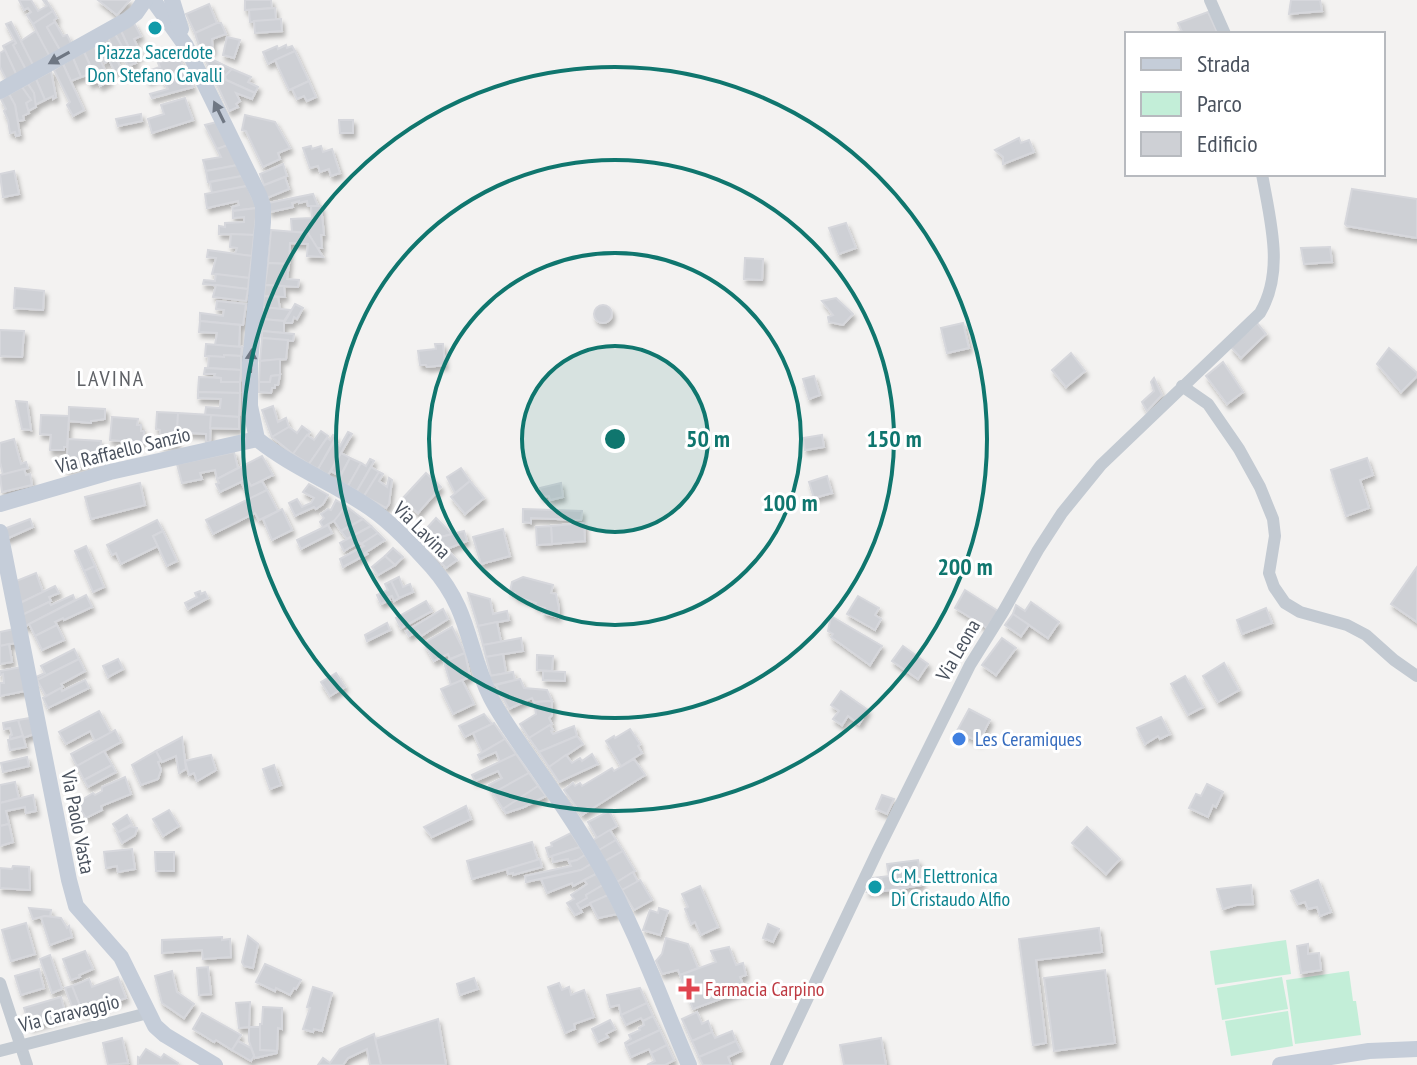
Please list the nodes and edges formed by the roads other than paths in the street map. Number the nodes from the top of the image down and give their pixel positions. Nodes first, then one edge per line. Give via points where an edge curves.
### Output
1 (145, 0) edge
2 (153, 0) edge
3 (172, 0) edge
4 (1210, 0) edge
5 (1224, 32) edge
6 (186, 46) junction
7 (0, 91) edge
8 (1262, 176) edge
9 (1182, 386) junction
10 (257, 439) junction
11 (0, 504) edge
12 (0, 532) edge
13 (1417, 676) edge
14 (0, 983) edge
15 (148, 1013) junction
16 (20, 1046) junction
17 (1417, 1049) edge
18 (0, 1051) edge
19 (27, 1065) edge
20 (215, 1065) edge
21 (689, 1065) edge
22 (776, 1065) edge
23 (1280, 1065) edge

1 -> 7 street via 127,20
2 - 6 street
3 - 6 street
4 - 5 street
10 -> 6 street via 250,363 263,206
8 - 9 street, Via Leona via 1275,258 1266,303
9 - 13 street via 1208,404 1260,487 1275,536 1269,573 1285,603 1366,635
9 - 22 street, Via Leona via 1101,465 1038,550 970,665
10 - 11 street, Via Raffaello Sanzio via 110,472
10 - 21 street, Via Lavina via 369,507 450,589 492,699 572,818 621,904
12 - 15 street, Via Paolo Vasta via 71,893 76,906 121,957
14 - 16 street
15 - 16 street, Via Caravaggio
15 - 20 street, Via Paolo Vasta via 165,1035
16 - 18 street, Via Caravaggio
16 - 19 street
17 - 23 street

